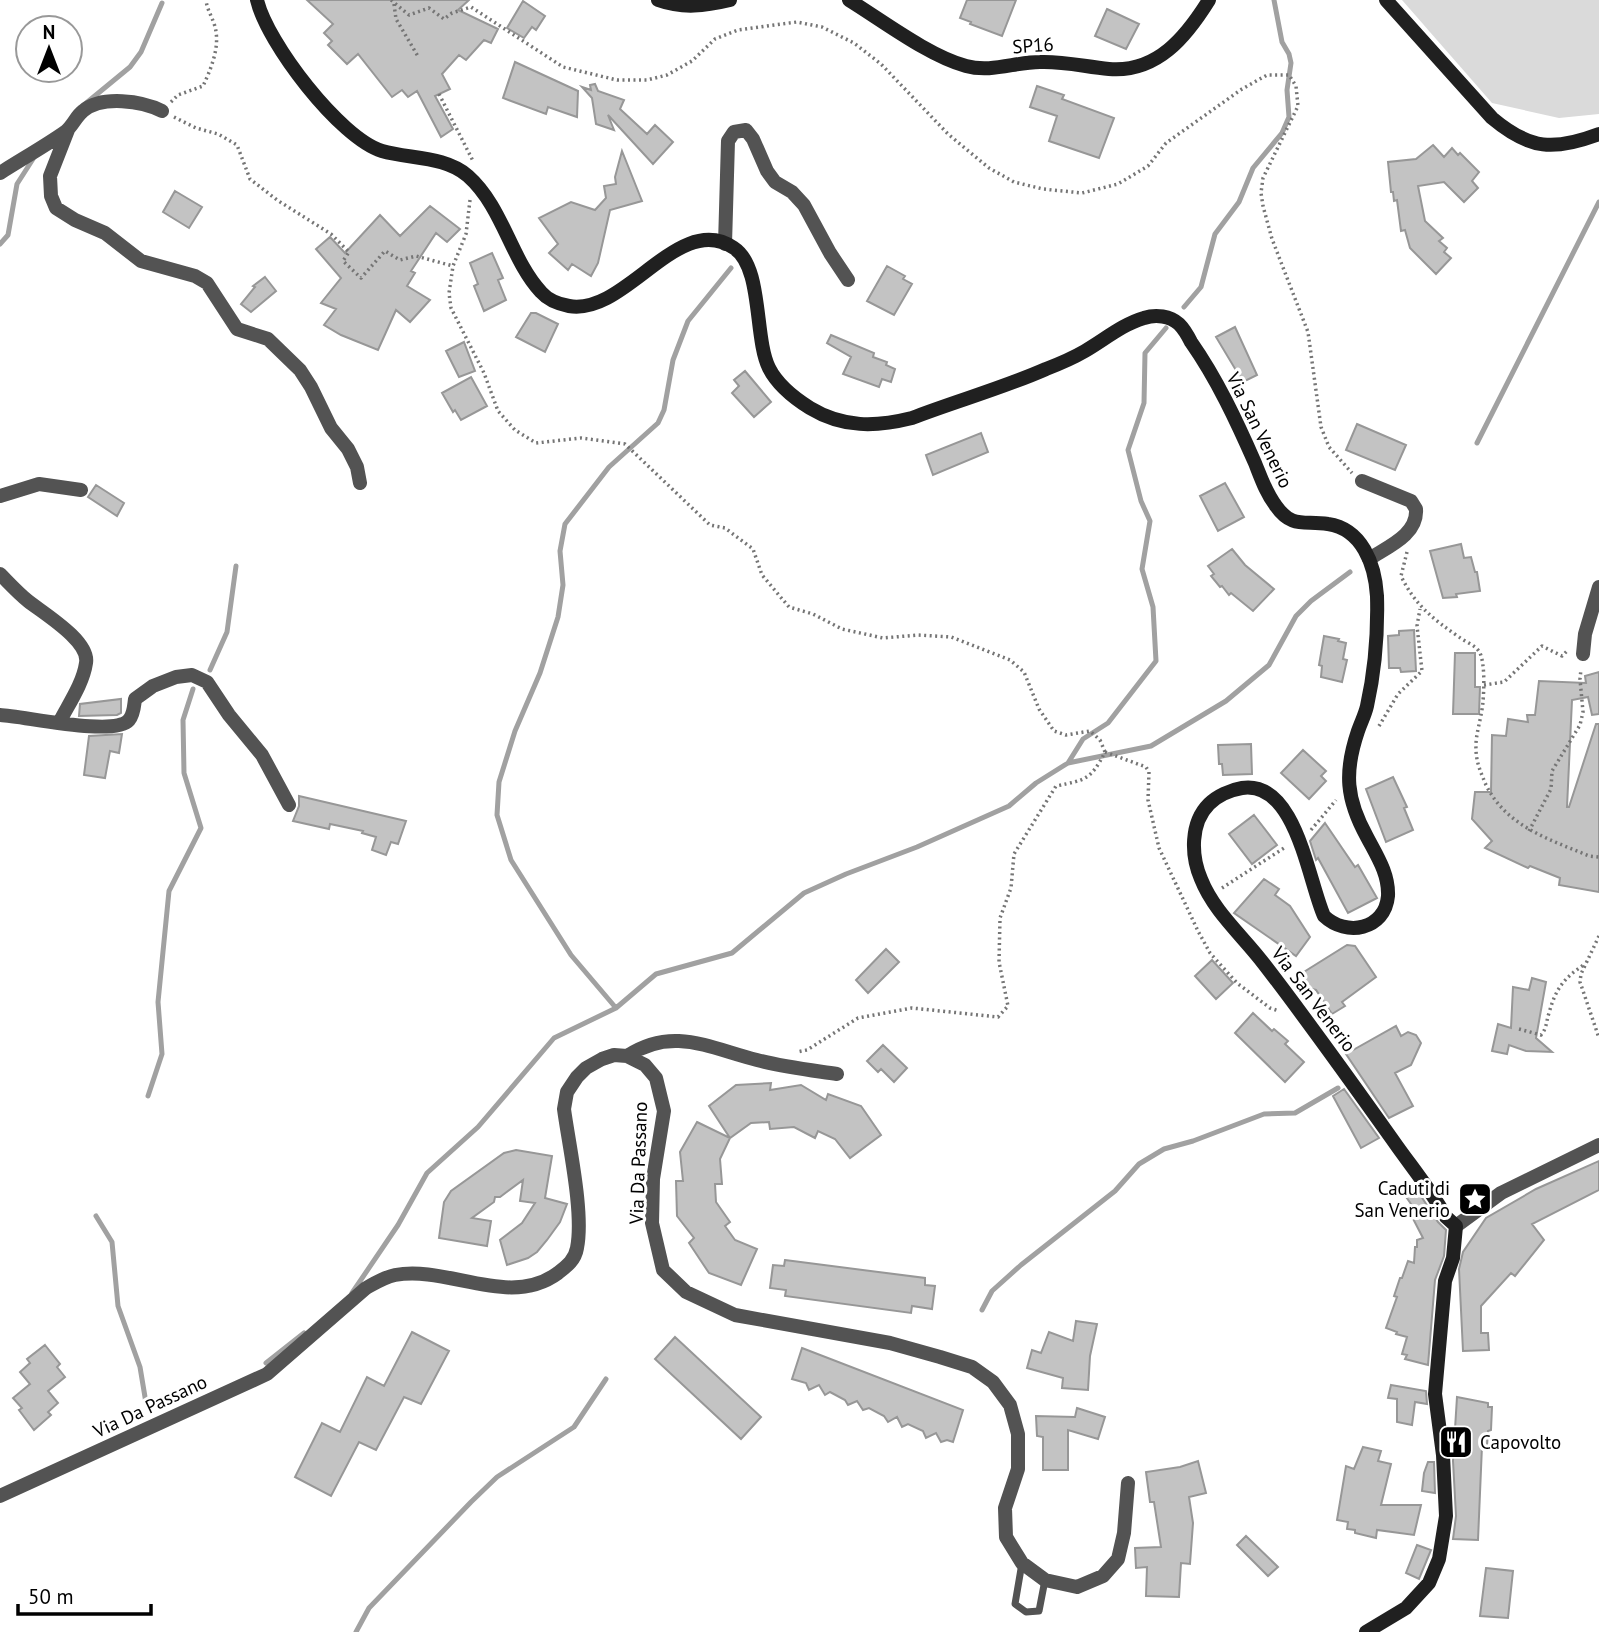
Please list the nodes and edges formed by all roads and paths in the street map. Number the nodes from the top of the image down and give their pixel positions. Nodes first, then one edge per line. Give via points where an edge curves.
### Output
1 (206, 0) edge
2 (257, 0) edge
3 (659, 0) edge
4 (730, 0) edge
5 (849, 0) edge
6 (1209, 0) edge
7 (1386, 0) edge
8 (392, 1) edge
9 (419, 58) dead end
10 (439, 94) dead end
11 (162, 111) junction
12 (68, 130) junction
13 (1599, 134) edge
14 (461, 171) junction
15 (0, 173) edge
16 (482, 192) junction
17 (725, 244) junction
18 (453, 266) junction
19 (848, 280) dead end
20 (1362, 481) joint
21 (360, 483) dead end
22 (81, 490) dead end
23 (0, 496) edge
24 (1405, 536) junction
25 (1369, 559) junction
26 (0, 574) edge
27 (1599, 587) edge
28 (1420, 608) junction
29 (1583, 654) junction
30 (1484, 685) junction
31 (0, 715) edge
32 (59, 723) junction
33 (1374, 733) dead end
34 (1336, 800) dead end
35 (289, 805) dead end
36 (1312, 831) dead end
37 (1529, 831) junction
38 (1284, 848) dead end
39 (1599, 857) edge
40 (1208, 896) junction
41 (1599, 936) edge
42 (1585, 964) junction
43 (1519, 1029) dead end
44 (1599, 1038) edge
45 (794, 1052) dead end
46 (627, 1056) junction
47 (837, 1074) dead end
48 (1599, 1145) edge
49 (1456, 1226) junction
50 (1128, 1483) dead end
51 (0, 1496) edge
52 (1022, 1563) junction
53 (1045, 1580) junction
54 (1366, 1632) edge

1 - 11 path via 216,32 212,66 203,86 178,95
2 - 14 street via 268,30 286,57 360,141
3 - 4 street via 698,7
5 - 6 street, SP16 / SP16 via 945,58 984,69 1033,62 1111,69 1144,66 1168,50
7 - 13 street via 1505,129 1552,146
8 - 9 path via 396,19
8 - 20 path via 409,15 429,8 444,19 471,7 563,67 617,79 667,75 692,61 715,38 738,30 797,22 822,27 881,64 948,134 989,168 1043,189 1082,193 1118,184 1148,166 1166,143 1242,89 1267,75 1289,75 1296,86 1298,106 1263,178 1263,206 1308,332 1321,427 1340,462
10 - 16 path via 471,155
11 - 12 street via 145,103 99,103 83,110
11 - 18 path via 237,145 250,179 331,234 349,252 343,261 361,278 385,251 400,260 416,256
12 - 15 street
12 - 21 street via 50,176 56,208 105,233 141,261 207,283 237,329 268,339 300,370 331,428 348,449
14 - 16 street
14 - 18 path via 458,181 470,200 466,234
16 - 17 street via 530,278 541,293 562,305 584,306 610,297 684,246 699,241
17 - 19 street via 728,141 734,132 746,130 767,171 804,205
17 - 25 street, Via San Venerio via 743,256 749,269 768,367 778,382 813,410 849,424 912,418 1045,370 1132,322 1152,316 1170,319 1179,324 1215,380 1277,508 1297,523 1327,523 1354,534
18 - 45 path via 451,308 498,411 514,430 536,443 581,438 625,444 710,525 724,528 753,548 762,575 789,607 842,629 883,638 951,637 1010,660 1024,672 1039,709 1055,731 1090,731 1100,740 1105,752 1098,767 1085,780 1056,786 1014,854 1011,888 1000,918 1005,1012 981,1017 912,1007 858,1018 807,1050
20 - 24 street via 1411,501 1417,515
22 - 23 street via 39,484
24 - 25 street
24 - 28 path via 1407,554 1401,576
25 - 40 street, Via San Venerio via 1377,594 1374,669 1348,778 1355,813 1385,873 1388,898 1382,912 1363,927 1351,929 1324,916 1287,813 1261,789 1250,787 1225,793 1210,803 1198,820 1196,863
26 - 32 street via 85,651 87,662
27 - 29 street
28 - 30 path via 1480,654
28 - 33 path via 1417,626 1422,671 1398,694
29 - 30 path via 1574,646 1562,656 1542,646 1504,682
29 - 37 path via 1580,725 1552,771 1551,789
30 - 37 path via 1475,748 1478,767 1500,807
31 - 32 street
32 - 35 street via 120,725 128,722 135,699 152,686 192,675 207,682 262,755
34 - 36 path
37 - 39 path
38 - 40 path
40 - 49 street, Via San Venerio via 1321,1039
41 - 42 path
42 - 43 path via 1563,979 1541,1035
42 - 44 path via 1582,993
46 - 47 street via 644,1045 686,1041
46 - 51 street, Via Da Passano via 614,1055 586,1068 567,1092 564,1109 579,1220 577,1248 573,1260 551,1278 524,1288 414,1274 382,1280 267,1374
46 - 52 street, Via Da Passano via 645,1065 656,1078 662,1100 652,1223 663,1270 686,1292 735,1315 890,1343 972,1367 993,1382 1010,1405 1018,1434 1018,1469 1005,1508 1006,1537
48 - 49 street via 1501,1193
49 - 54 street via 1445,1281 1435,1394 1446,1516 1438,1559 1429,1583 1406,1608
50 - 53 street, Via Da Passano via 1118,1559 1103,1576 1077,1587
52 - 53 street, Via Da Passano
52 - 53 lane via 1015,1604 1026,1612 1039,1611

